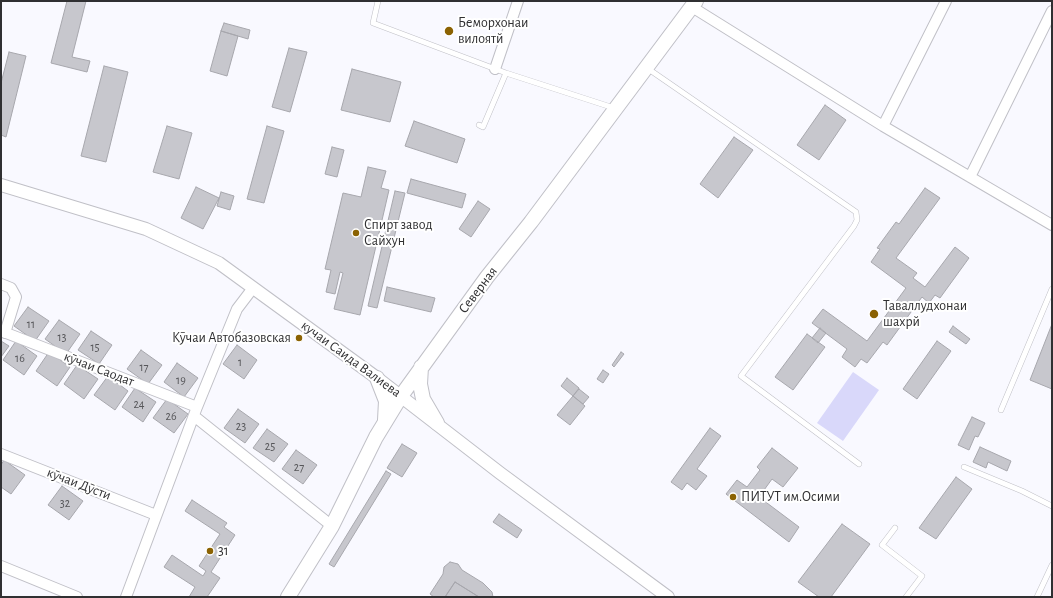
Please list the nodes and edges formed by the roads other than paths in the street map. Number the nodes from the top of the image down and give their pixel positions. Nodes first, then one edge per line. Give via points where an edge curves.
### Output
1 (378, 1) edge
2 (518, 1) edge
3 (946, 1) edge
4 (694, 4) edge
5 (1052, 11) edge
6 (647, 67) junction
7 (495, 69) junction
8 (506, 72) junction
9 (616, 109) junction
10 (479, 125) dead end
11 (883, 126) junction
12 (970, 177) junction
13 (1, 185) edge
14 (1052, 225) edge
15 (1, 284) edge
16 (254, 288) junction
17 (1052, 290) edge
18 (3, 332) edge
19 (421, 367) junction
20 (377, 378) junction
21 (401, 396) junction
22 (1001, 410) dead end
23 (196, 412) junction
24 (385, 422) junction
25 (437, 423) junction
26 (1, 454) edge
27 (859, 464) dead end
28 (964, 467) dead end
29 (1052, 506) edge
30 (156, 515) junction
31 (332, 526) junction
32 (895, 528) dead end
33 (1052, 565) edge
34 (1, 566) edge
35 (77, 597) edge
36 (126, 597) edge
37 (288, 597) edge
38 (668, 597) edge
39 (906, 597) edge
40 (1037, 597) edge

1 - 7 lane via 373,23
2 - 7 street
3 - 11 street
4 - 6 main road, Северная
4 - 11 street
5 - 12 street
6 - 9 main road, Северная
6 - 27 lane via 856,212 857,220 854,226 741,376
7 - 8 lane
8 - 9 lane
8 - 10 lane via 483,127
9 - 19 main road, Северная
11 - 12 street
12 - 14 street
13 - 16 street, кучаи Саида Валиева via 146,229 219,263
15 - 18 street via 12,288 16,297
16 - 20 street, кучаи Саида Валиева
16 - 23 street via 237,309
17 - 22 lane
18 - 23 street, кӯчаи Саодат
19 - 21 main road, Северная
19 - 25 main road via 420,384 423,399
20 - 21 street, кучаи Саида Валиева
20 - 24 main road via 386,402
21 - 24 main road, Северная
21 - 25 street, кучаи Саида Валиева
23 - 30 street
23 - 31 street, кӯчаи Саодат
24 - 31 main road, Северная
25 - 38 street, кучаи Саида Валиева via 500,473
26 - 30 street, кӯчаи Дӯсти
28 - 29 lane
30 - 36 street
31 - 37 main road, Северная
32 - 39 lane via 882,545 922,576
33 - 40 lane
34 - 35 street

